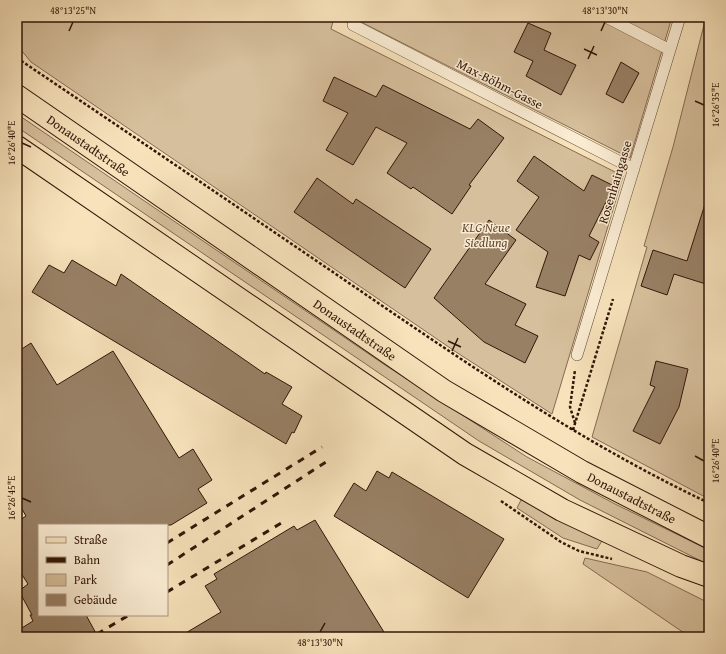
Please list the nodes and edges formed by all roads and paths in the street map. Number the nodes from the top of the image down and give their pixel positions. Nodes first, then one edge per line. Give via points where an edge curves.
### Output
1 (606, 17) edge
2 (680, 17) edge
3 (353, 25) dead end
4 (670, 50) junction
5 (17, 58) edge
6 (17, 96) edge
7 (17, 147) edge
8 (634, 169) junction
9 (577, 355) joint
10 (577, 419) dead end
11 (575, 424) junction
12 (573, 430) junction
13 (709, 503) edge
14 (709, 537) edge
15 (709, 576) edge

1 - 4 lane
2 - 4 lane, Rosenhaingasse
3 - 8 lane, Max-Böhm-Gasse
4 - 8 lane, Rosenhaingasse
5 - 12 path via 458,357
6 - 14 main road, Donaustadtstraße via 444,391 582,472
7 - 15 main road via 465,454 562,510 681,566
8 - 9 lane, Rosenhaingasse
9 - 11 path via 570,407
10 - 11 path
11 - 12 path
12 - 13 path via 659,479

